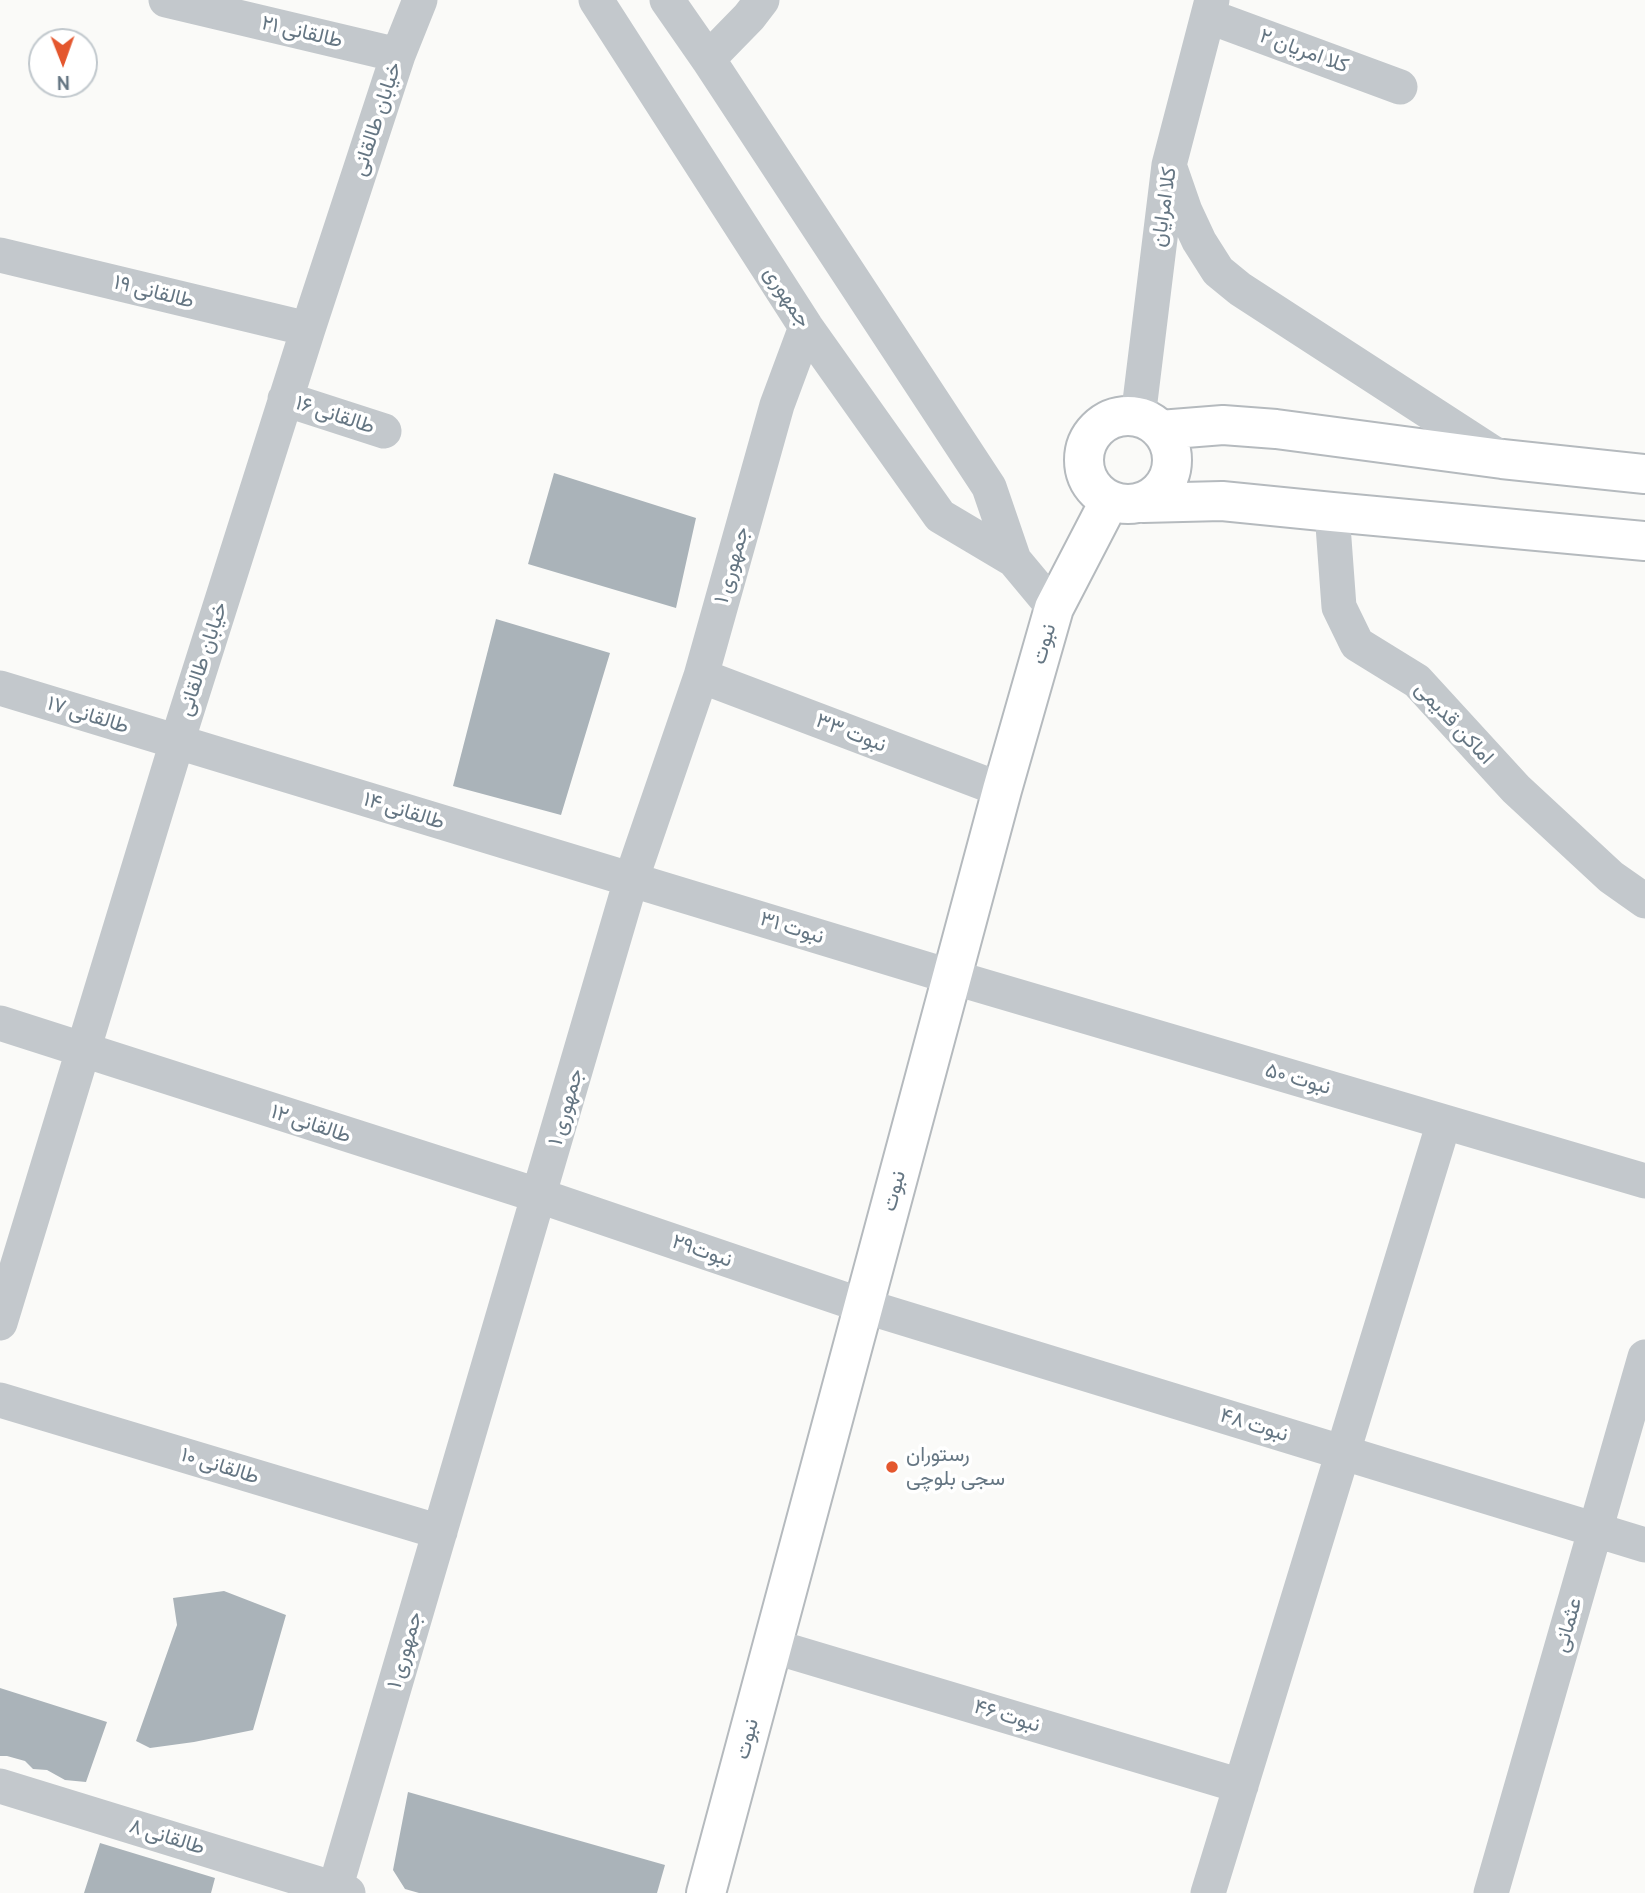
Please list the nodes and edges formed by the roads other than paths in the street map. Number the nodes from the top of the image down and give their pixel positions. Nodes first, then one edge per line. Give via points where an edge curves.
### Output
1 (166, 0) edge
2 (420, 0) edge
3 (596, 0) edge
4 (667, 0) edge
5 (762, 0) edge
6 (1210, 8) edge
7 (398, 55) junction
8 (708, 59) junction
9 (1400, 87) dead end
10 (1169, 164) junction
11 (0, 255) edge
12 (806, 327) junction
13 (308, 329) junction
14 (285, 399) junction
15 (1149, 424) junction
16 (384, 431) dead end
17 (1502, 459) junction
18 (1645, 474) edge
19 (1127, 501) junction
20 (1332, 512) junction
21 (1645, 541) edge
22 (1014, 560) junction
23 (1054, 608) junction
24 (701, 676) junction
25 (0, 688) edge
26 (177, 742) junction
27 (1002, 790) junction
28 (631, 880) junction
29 (1645, 901) edge
30 (952, 977) junction
31 (0, 1023) edge
32 (83, 1051) junction
33 (1444, 1122) junction
34 (1645, 1181) edge
35 (540, 1196) junction
36 (863, 1306) junction
37 (0, 1323) edge
38 (1645, 1357) edge
39 (0, 1400) edge
40 (1343, 1452) junction
41 (1596, 1528) junction
42 (440, 1532) junction
43 (1645, 1545) edge
44 (772, 1646) junction
45 (0, 1786) edge
46 (1241, 1786) junction
47 (342, 1891) edge
48 (706, 1893) edge
49 (1208, 1893) edge
50 (1491, 1893) edge

1 - 7 street, طالقانی ۲۱
2 - 7 street, خیابان طالقانی
3 - 12 street, جمهوری
4 - 8 street, جمهوری
5 - 8 street
6 - 9 street, کلا امریان ۲
6 - 10 street, کلا امرایان
7 - 13 street, خیابان طالقانی
8 - 22 street, جمهوری via 989,487
10 - 15 street, کلا امرایان
10 - 17 street via 1185,211 1218,271
11 - 13 street, طالقانی ۱۹
12 - 22 street, جمهوری via 940,516
12 - 24 street, جمهوری ۱ via 777,405
13 - 14 street, خیابان طالقانی
14 - 16 street, طالقانی ۱۶
14 - 26 street, خیابان طالقانی
15 - 17 main road via 1276,429
15 - 19 main road via 1168,439 1173,464 1164,488
15 - 19 main road via 1126,415 1101,423 1085,443 1083,469 1095,491
17 - 18 main road
19 - 20 main road via 1222,500
19 - 23 main road, نبوت
20 - 21 main road
20 - 29 street, اماکن قدیمی via 1339,607 1357,644 1417,681 1516,789 1611,877
22 - 23 street, جمهوری
23 - 27 main road, نبوت
24 - 27 street, نبوت ۳۳
24 - 28 street, جمهوری ۱
25 - 26 street, طالقانی ۱۷
26 - 28 street, طالقانی ۱۴
26 - 32 street, خیابان طالقانی
27 - 30 main road, نبوت
28 - 30 street, نبوت ۳۱
28 - 35 street, جمهوری ۱
30 - 33 street, نبوت ۵۰
30 - 36 main road, نبوت
31 - 32 street, طالقانی ۱۲
32 - 35 street, طالقانی ۱۲
32 - 37 street, خیابان طالقانی
33 - 34 street, نبوت ۵۰
33 - 40 street
35 - 36 street, نبوت۲۹
35 - 42 street, جمهوری ۱
36 - 40 street, نبوت ۴۸
36 - 44 main road, نبوت
38 - 41 street, عثمانی
39 - 42 street, طالقانی ۱۰
40 - 41 street, نبوت ۴۸
40 - 46 street
41 - 43 street, نبوت ۴۸
41 - 50 street, عثمانی
42 - 47 street, جمهوری ۱
44 - 46 street, نبوت ۴۶
44 - 48 main road, نبوت
45 - 47 street, طالقانی ۸
46 - 49 street

